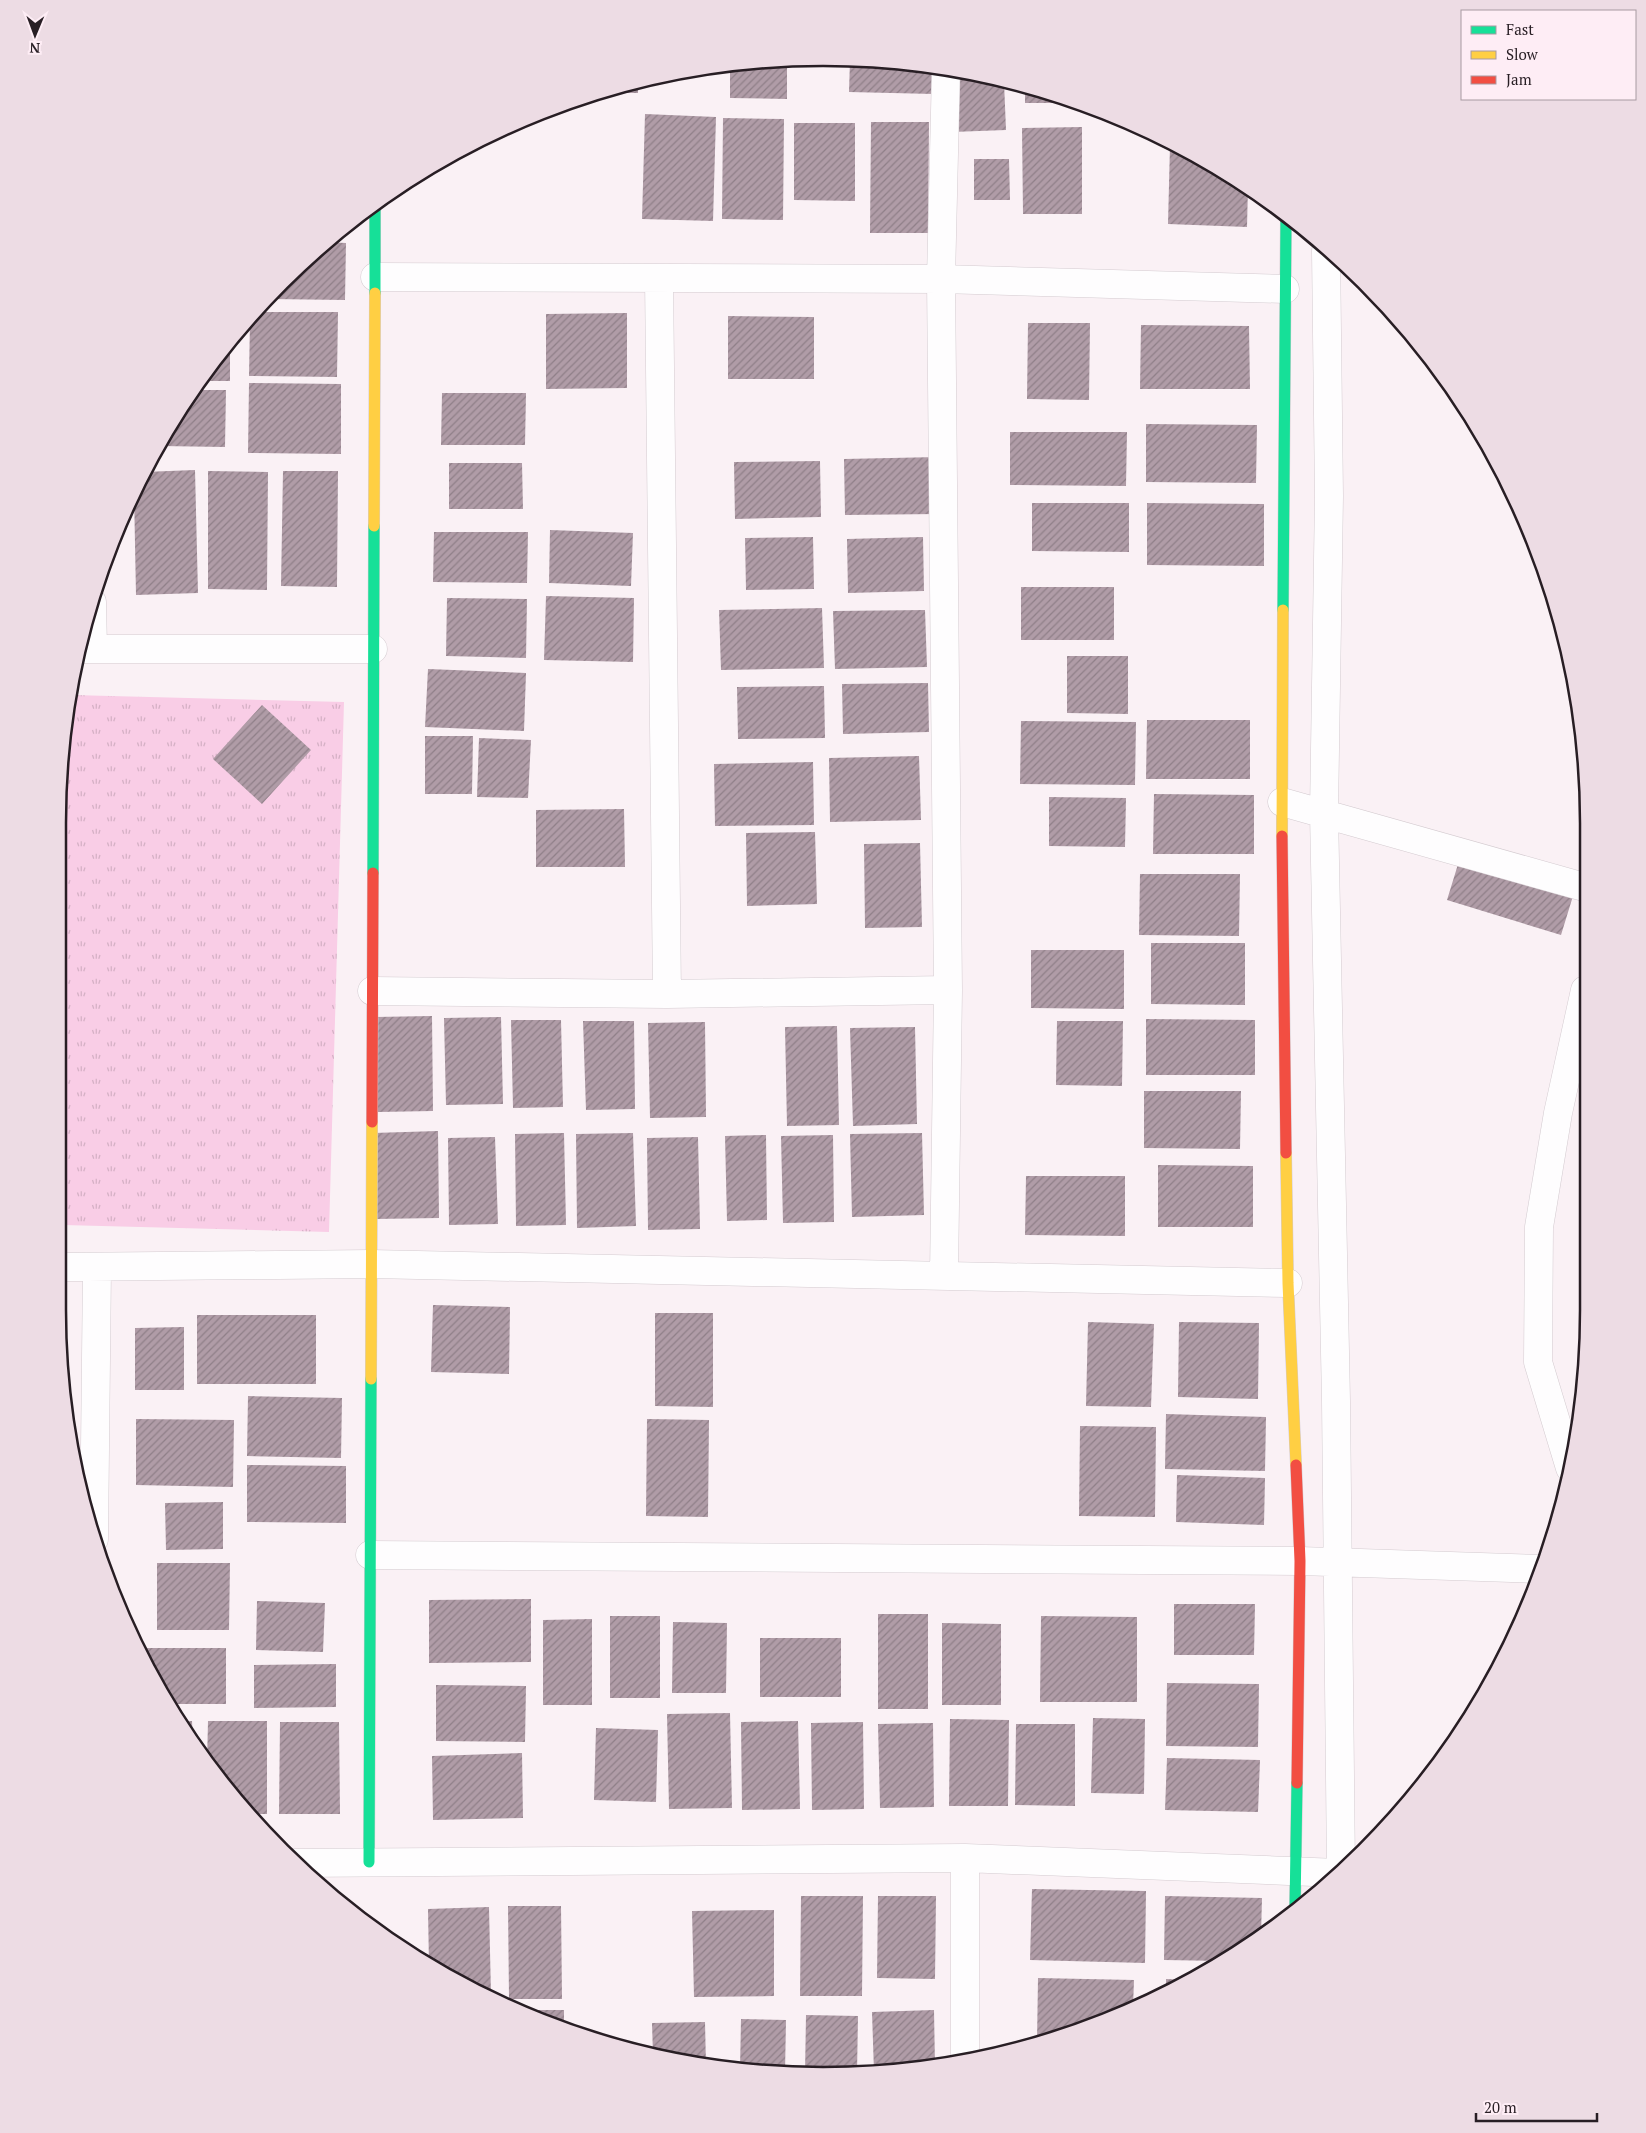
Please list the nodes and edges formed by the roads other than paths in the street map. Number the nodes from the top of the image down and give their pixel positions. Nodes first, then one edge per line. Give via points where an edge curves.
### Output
1 (946, 77) edge
2 (375, 214) edge
3 (1286, 225) edge
4 (1326, 258) edge
5 (375, 278) junction
6 (659, 278) junction
7 (941, 279) junction
8 (1285, 289) junction
9 (86, 649) edge
10 (374, 649) junction
11 (1282, 802) junction
12 (1324, 814) junction
13 (1580, 886) edge
14 (948, 990) junction
15 (372, 991) junction
16 (667, 994) junction
17 (1580, 1013) edge
18 (371, 1264) junction
19 (66, 1267) edge
20 (97, 1268) junction
21 (944, 1275) junction
22 (1288, 1283) junction
23 (1566, 1454) edge
24 (93, 1510) edge
25 (370, 1554) junction
26 (1300, 1561) junction
27 (1338, 1563) junction
28 (1534, 1569) edge
29 (965, 1858) junction
30 (306, 1862) edge
31 (369, 1862) junction
32 (1339, 1863) edge
33 (1296, 1870) junction
34 (1330, 1872) edge
35 (1295, 1901) edge
36 (965, 2053) edge

1 - 7 street
2 - 5 street
3 - 8 street
4 - 12 street via 1329,496
5 - 6 street
5 - 10 street
6 - 7 street
6 - 16 street
7 - 8 street
7 - 14 street
8 - 11 street
9 - 10 street
10 - 15 street
11 - 12 street
11 - 22 street
12 - 13 street
12 - 27 street
14 - 16 street
14 - 21 street
15 - 16 street
15 - 18 street
17 - 23 street via 1558,1113 1539,1227 1538,1362
18 - 20 street
18 - 21 street
18 - 25 street
19 - 20 street
20 - 24 street
21 - 22 street
22 - 26 street
25 - 26 street
25 - 31 street
26 - 27 street
26 - 33 street
27 - 28 street
27 - 32 street
29 - 31 street
29 - 33 street
29 - 36 street
30 - 31 street
33 - 34 street
33 - 35 street

